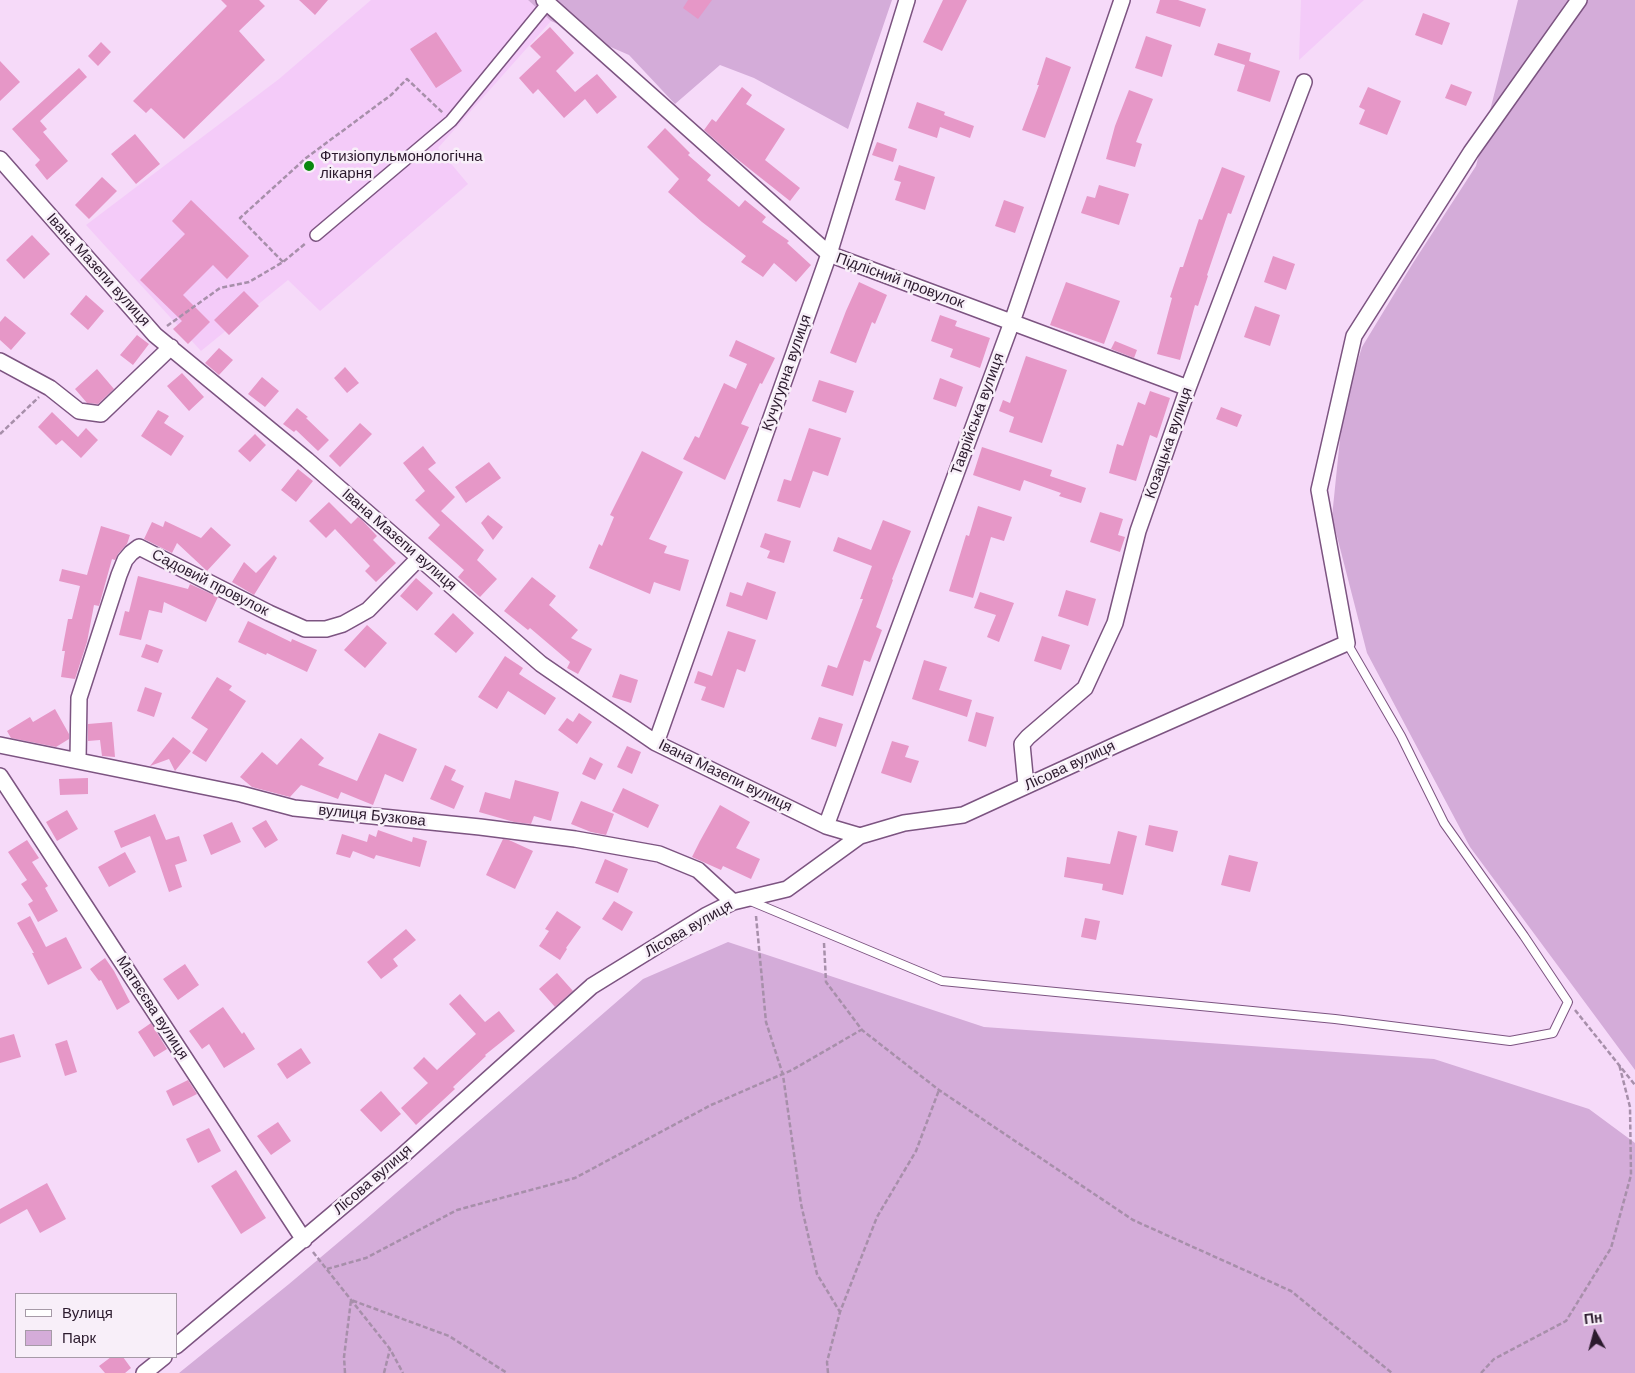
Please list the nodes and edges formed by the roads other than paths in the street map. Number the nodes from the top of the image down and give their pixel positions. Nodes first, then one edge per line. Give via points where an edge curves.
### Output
1 (907, 0) edge
2 (1122, 0) edge
3 (1579, 0) edge
4 (546, 2) edge
5 (1304, 82) dead end
6 (0, 159) edge
7 (316, 235) road end
8 (829, 254) junction
9 (1012, 322) junction
10 (171, 347) junction
11 (0, 360) edge
12 (1188, 388) junction
13 (419, 558) junction
14 (1347, 643) junction
15 (656, 742) junction
16 (0, 745) edge
17 (78, 760) junction
18 (0, 776) edge
19 (1026, 786) junction
20 (826, 826) junction
21 (860, 836) junction
22 (744, 902) junction
23 (304, 1240) junction
24 (178, 1344) edge
25 (163, 1358) edge
26 (144, 1373) edge

1 - 8 street, Кучугурна вулиця
2 - 9 street, Таврійська вулиця
3 - 14 street via 1470,152 1354,336 1319,490
4 - 7 street via 451,121
4 - 8 street, Підлісний провулок
5 - 12 street, Козацька вулиця
6 - 10 street, Івана Мазепи вулиця via 155,335
8 - 9 street, Підлісний провулок
8 - 15 street, Кучугурна вулиця
9 - 12 street, Підлісний провулок
9 - 20 street, Таврійська вулиця
10 - 11 street via 101,414 79,411 50,388
10 - 13 street, Івана Мазепи вулиця
12 - 19 street, Козацька вулиця via 1138,531 1115,624 1085,688 1022,744
13 - 15 street, Івана Мазепи вулиця via 540,664
13 - 17 street, Садовий провулок via 368,610 343,624 326,629 304,629 139,547 125,560 118,575 79,698
14 - 19 street, Лісова вулиця
14 - 22 lane via 1401,736 1444,823 1568,1002 1553,1033 1510,1041 1335,1019 942,981
15 - 20 street, Івана Мазепи вулиця
16 - 17 street, вулиця Бузкова
17 - 22 street, вулиця Бузкова via 294,808 480,827 660,854 698,870
18 - 23 street, Матвєєва вулиця
19 - 21 street, Лісова вулиця via 963,815 904,823
20 - 21 street, Івана Мазепи вулиця
21 - 22 street, Лісова вулиця via 787,889
22 - 23 street, Лісова вулиця via 707,915 592,986
23 - 24 street, Лісова вулиця
25 - 26 street

